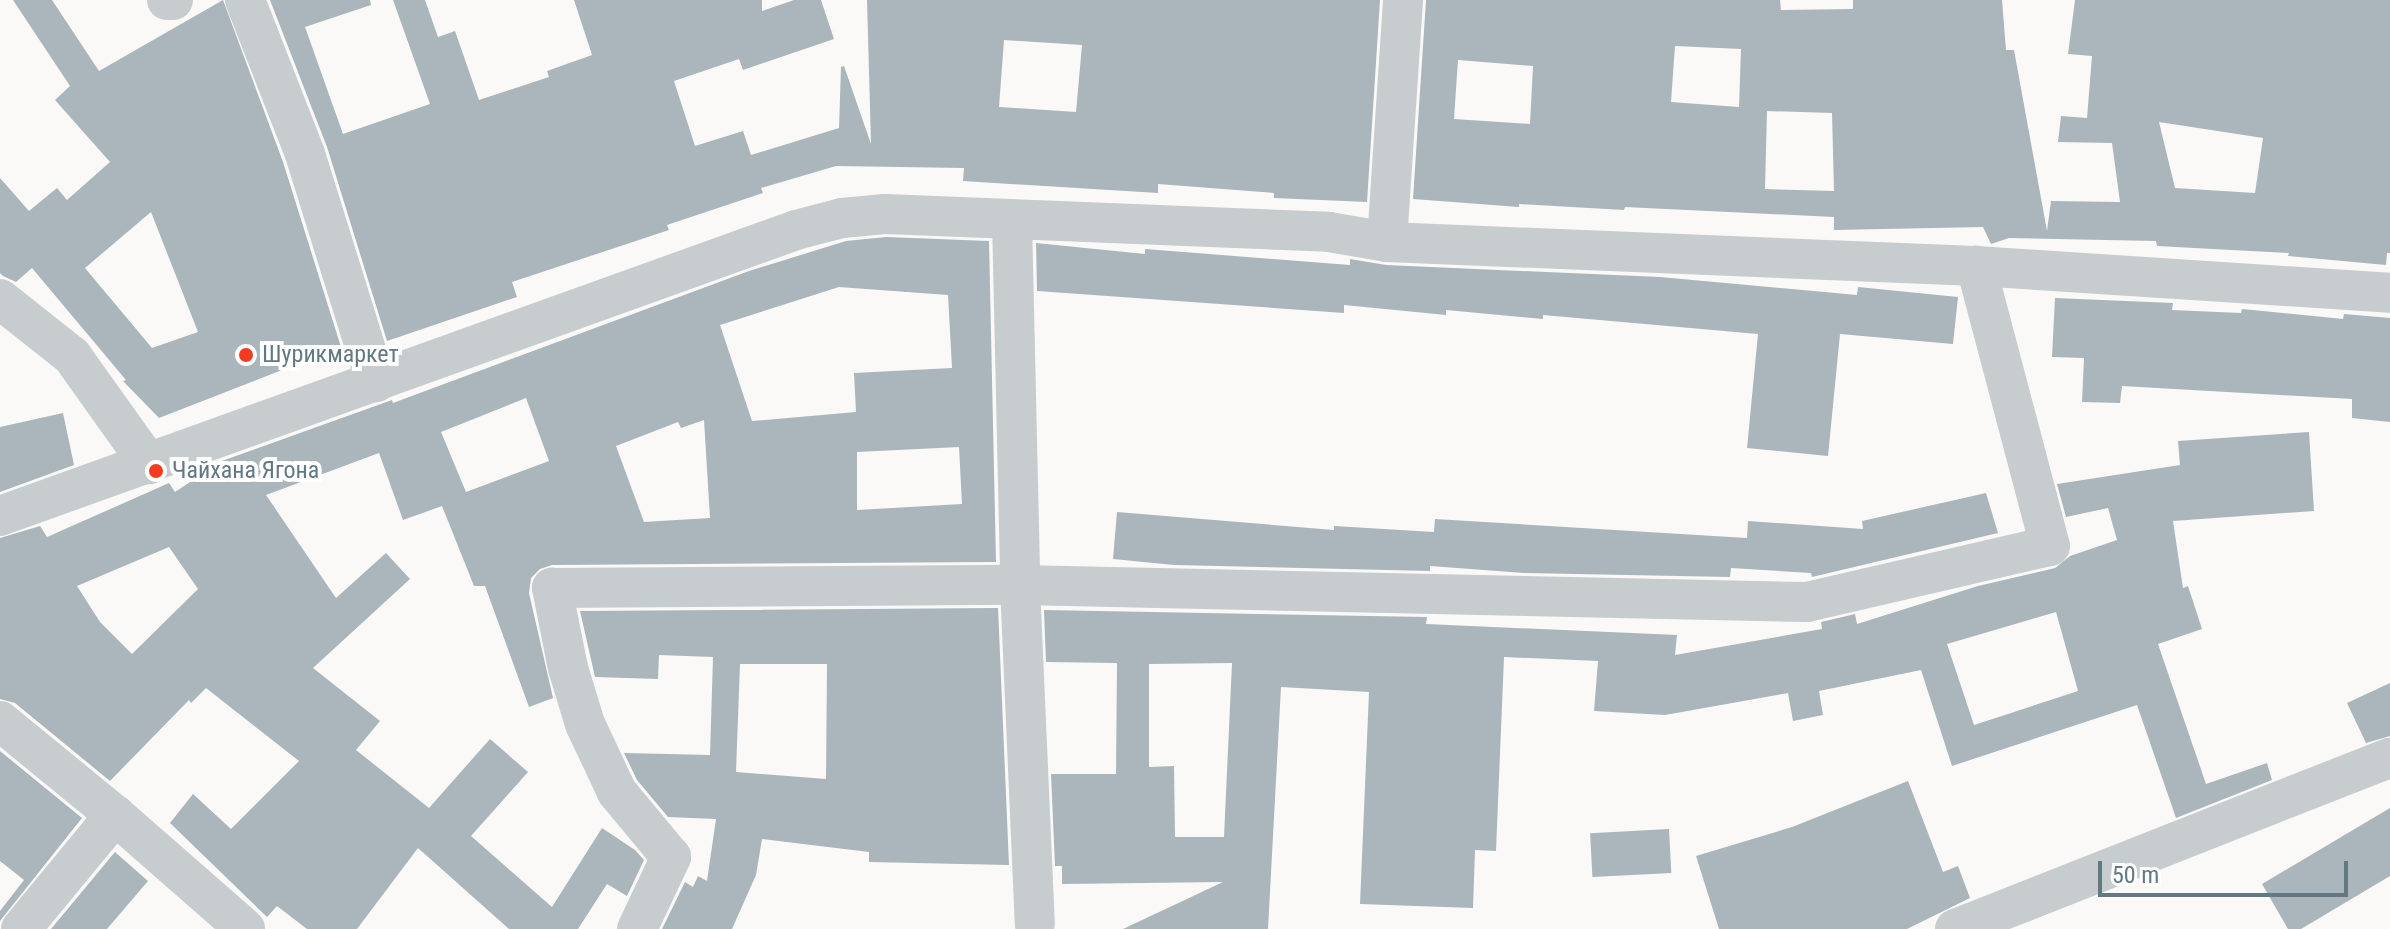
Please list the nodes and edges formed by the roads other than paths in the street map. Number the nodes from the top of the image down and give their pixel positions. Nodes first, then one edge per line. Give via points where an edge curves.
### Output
1 (245, 0) edge
2 (1403, 0) edge
3 (1012, 219) junction
4 (1387, 242) junction
5 (1976, 266) junction
6 (2390, 293) edge
7 (0, 299) edge
8 (376, 382) junction
9 (149, 464) junction
10 (0, 516) edge
11 (1020, 585) junction
12 (0, 721) edge
13 (2390, 758) edge
14 (115, 815) junction
15 (1035, 924) dead end
16 (21, 929) edge
17 (245, 929) edge
18 (637, 929) edge
19 (1955, 929) edge

1 - 8 street via 305,154
2 - 4 street
3 - 4 street via 1329,232
3 - 8 street via 885,214 842,218
3 - 11 street
4 - 5 street
5 - 6 street
5 - 11 street via 2050,546 1807,602
7 - 9 street via 72,356
8 - 9 street
9 - 10 street
11 - 15 street
11 - 18 street via 552,588 585,724 617,792 671,857
12 - 14 street
13 - 19 street
14 - 16 street
14 - 17 street

